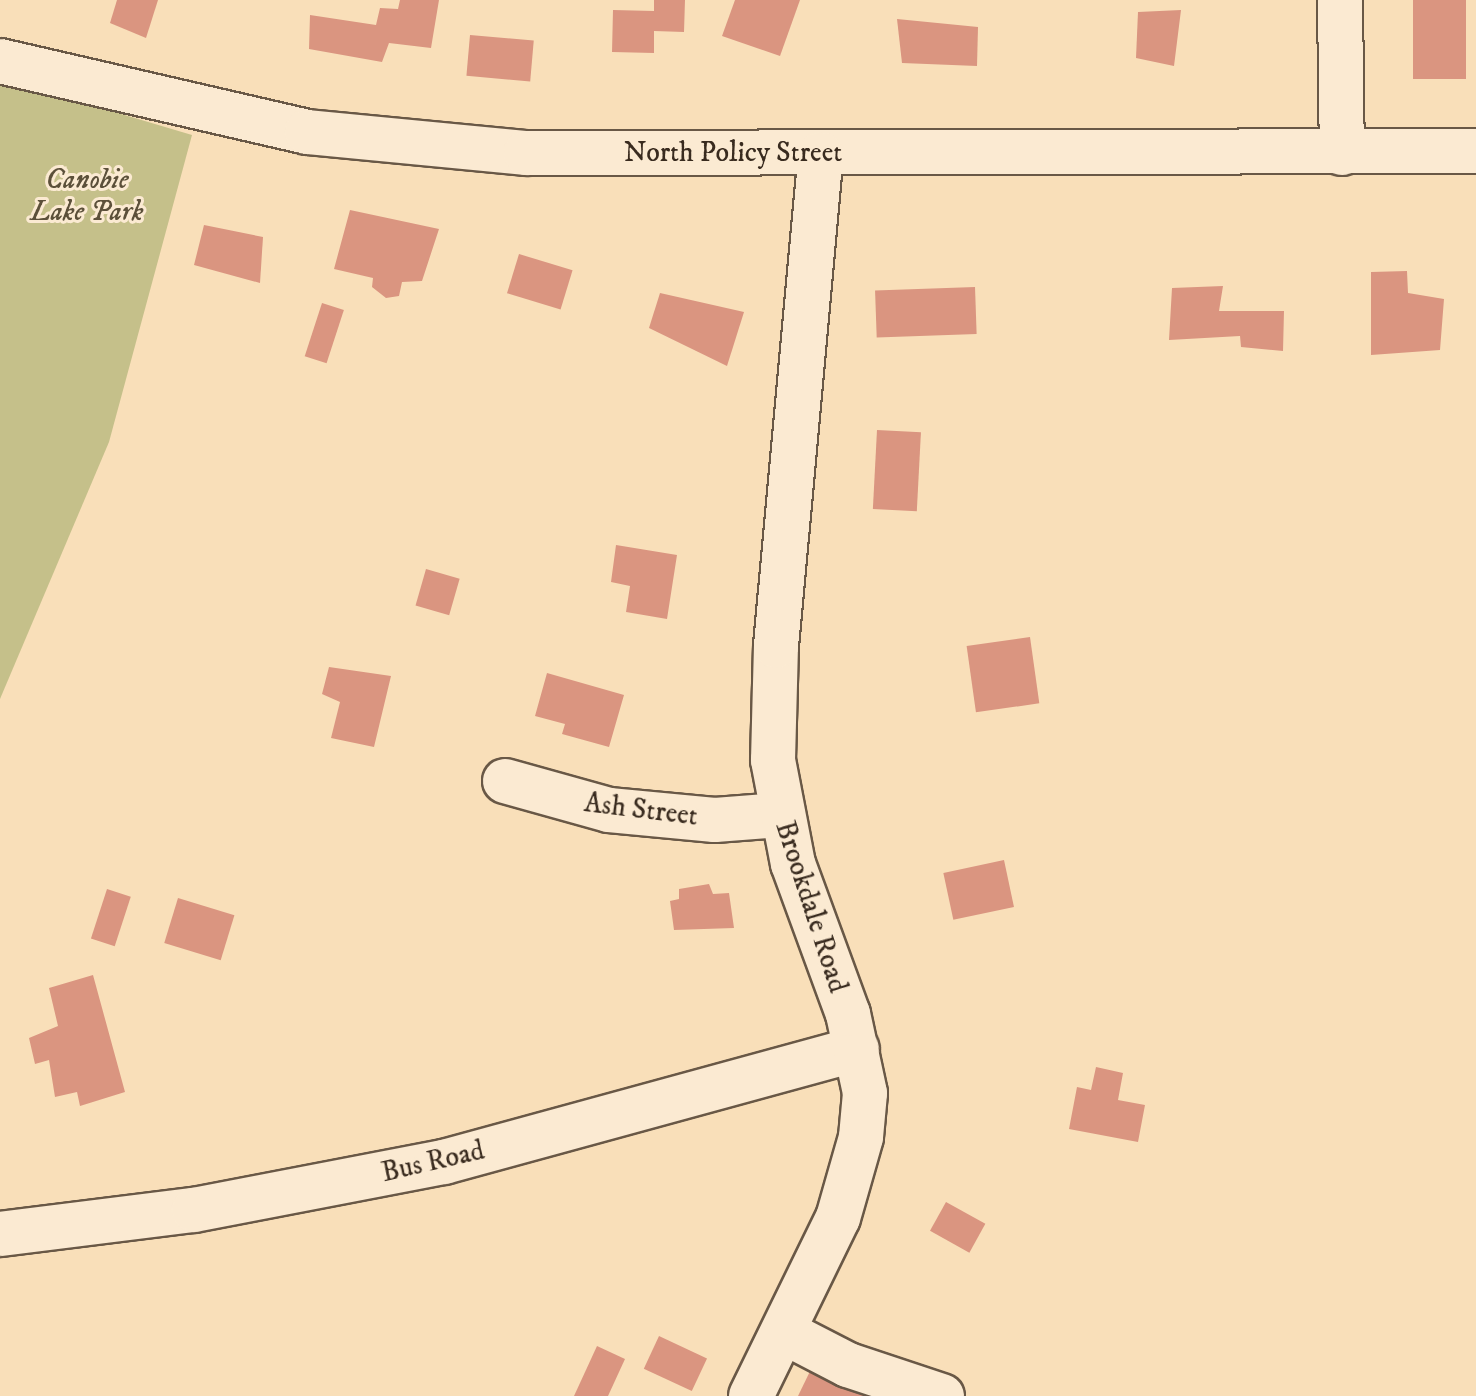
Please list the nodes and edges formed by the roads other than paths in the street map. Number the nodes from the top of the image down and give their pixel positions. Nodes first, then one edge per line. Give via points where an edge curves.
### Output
1 (1340, 0) edge
2 (0, 61) edge
3 (1476, 151) edge
4 (1342, 153) junction
5 (821, 154) junction
6 (505, 781) dead end
7 (780, 815) junction
8 (857, 1049) junction
9 (0, 1234) edge
10 (786, 1333) junction
11 (751, 1396) edge
12 (942, 1396) edge

1 - 4 street
2 - 5 street, North Policy Street via 94,88 380,143 526,153
3 - 4 street, North Policy Street
4 - 5 street, North Policy Street
5 - 7 street, Brookdale Road via 776,646 772,718
6 - 7 street, Ash Street via 609,810 715,820
7 - 8 street, Brookdale Road
8 - 9 street, Bus Road via 444,1162 194,1210
8 - 10 street, Brookdale Road via 865,1093 852,1176
10 - 11 street, Brookdale Road
10 - 12 street via 848,1365

